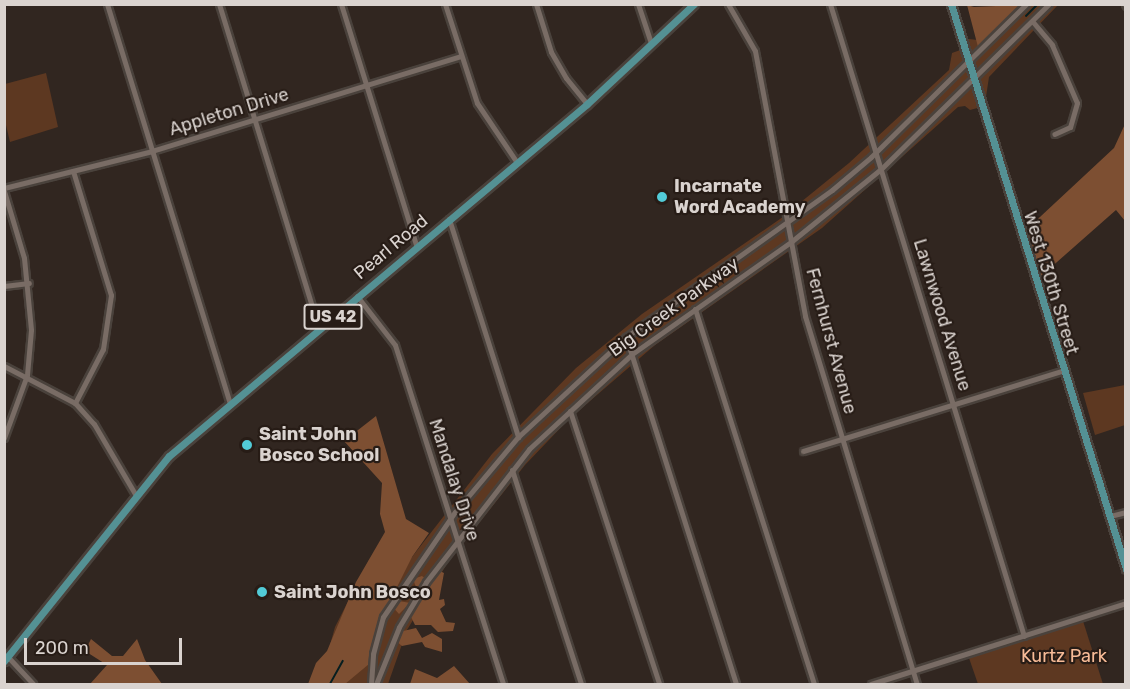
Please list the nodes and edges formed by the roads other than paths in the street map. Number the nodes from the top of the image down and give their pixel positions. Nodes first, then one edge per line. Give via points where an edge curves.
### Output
1 (107, 4) edge
2 (219, 4) edge
3 (341, 4) edge
4 (444, 4) edge
5 (536, 4) edge
6 (638, 4) edge
7 (694, 4) edge
8 (728, 4) edge
9 (830, 4) edge
10 (951, 4) edge
11 (1026, 4) edge
12 (1049, 4) edge
13 (1032, 21) junction
14 (651, 43) junction
15 (460, 56) junction
16 (969, 62) junction
17 (974, 81) junction
18 (365, 85) junction
19 (587, 104) junction
20 (254, 119) junction
21 (1054, 134) dead end
22 (152, 151) junction
23 (876, 153) junction
24 (516, 162) junction
25 (881, 169) junction
26 (73, 171) junction
27 (4, 189) edge
28 (449, 218) junction
29 (788, 222) junction
30 (792, 241) junction
31 (416, 245) junction
32 (29, 284) junction
33 (4, 286) edge
34 (356, 296) junction
35 (695, 309) junction
36 (319, 329) junction
37 (626, 337) junction
38 (632, 354) junction
39 (4, 366) edge
40 (1062, 371) junction
41 (27, 375) junction
42 (75, 403) junction
43 (230, 403) junction
44 (955, 406) junction
45 (570, 411) junction
46 (518, 437) junction
47 (4, 438) edge
48 (842, 441) junction
49 (803, 451) dead end
50 (512, 470) junction
51 (135, 494) junction
52 (1125, 512) edge
53 (1110, 516) junction
54 (451, 519) junction
55 (457, 538) junction
56 (1125, 569) edge
57 (1125, 603) edge
58 (1024, 636) junction
59 (373, 654) junction
60 (386, 657) junction
61 (6, 659) edge
62 (913, 672) junction
63 (33, 684) edge
64 (371, 684) edge
65 (376, 684) edge
66 (503, 684) edge
67 (581, 684) edge
68 (659, 684) edge
69 (736, 684) edge
70 (814, 684) edge
71 (871, 684) edge
72 (917, 684) edge

1 - 22 street
2 - 20 street
3 - 18 street
4 - 15 street
5 - 19 street via 552,52
6 - 14 street
7 - 14 main road, Pearl Road / US 42
8 - 29 street, Fernhurst Avenue via 755,51
9 - 23 street, Lawnwood Avenue
10 - 16 main road, West 130th Street
11 - 16 street, Big Creek Parkway
12 - 13 street, Big Creek Parkway
13 - 17 street, Big Creek Parkway
13 - 21 street via 1052,45 1077,103 1070,127
14 - 19 main road, Pearl Road / US 42
15 - 18 street, Appleton Drive
15 - 24 street via 477,103
16 - 17 main road, West 130th Street
16 - 23 street, Big Creek Parkway
17 - 25 street, Big Creek Parkway
17 - 40 main road, West 130th Street
18 - 20 street, Appleton Drive
18 - 31 street
19 - 24 main road, Pearl Road / US 42
20 - 22 street, Appleton Drive
20 - 36 street
22 - 26 street, Appleton Drive
22 - 43 street
23 - 25 street, Lawnwood Avenue
23 - 29 street, Big Creek Parkway
24 - 28 main road, Pearl Road / US 42
25 - 30 street, Big Creek Parkway
25 - 44 street, Lawnwood Avenue
26 - 27 street, Appleton Drive
26 - 42 street via 111,295 104,349
27 - 32 street
28 - 31 main road, Pearl Road / US 42
28 - 46 street
29 - 30 street, Fernhurst Avenue
29 - 37 street, Big Creek Parkway
30 - 35 street, Big Creek Parkway
30 - 48 street, Fernhurst Avenue via 805,316
31 - 34 main road, Pearl Road / US 42
32 - 33 street
32 - 41 street via 31,330
34 - 36 main road, Pearl Road / US 42
34 - 54 street, Mandalay Drive via 395,345
35 - 38 street, Big Creek Parkway
35 - 70 street
36 - 43 main road, Pearl Road / US 42
37 - 38 street
37 - 46 street, Big Creek Parkway
38 - 45 street, Big Creek Parkway
38 - 69 street
39 - 41 street
40 - 44 street
40 - 53 main road, West 130th Street
41 - 42 street
41 - 47 street
42 - 51 street via 94,424
43 - 51 main road, Pearl Road / US 42 via 169,456
44 - 48 street
44 - 58 street, Lawnwood Avenue
45 - 50 street, Big Creek Parkway
45 - 68 street
46 - 54 street, Big Creek Parkway
48 - 49 street
48 - 62 street, Fernhurst Avenue
50 - 55 street, Big Creek Parkway
50 - 67 street
51 - 61 main road, Pearl Road / US 42
52 - 53 street
53 - 56 main road, West 130th Street
54 - 55 street, Mandalay Drive
54 - 59 street, Big Creek Parkway via 383,617
55 - 60 street, Big Creek Parkway via 426,582
55 - 66 street, Mandalay Drive
57 - 58 street
58 - 62 street
59 - 60 street
59 - 64 street, Big Creek Parkway
60 - 65 street, Big Creek Parkway
61 - 63 street
62 - 71 street
62 - 72 street, Fernhurst Avenue

